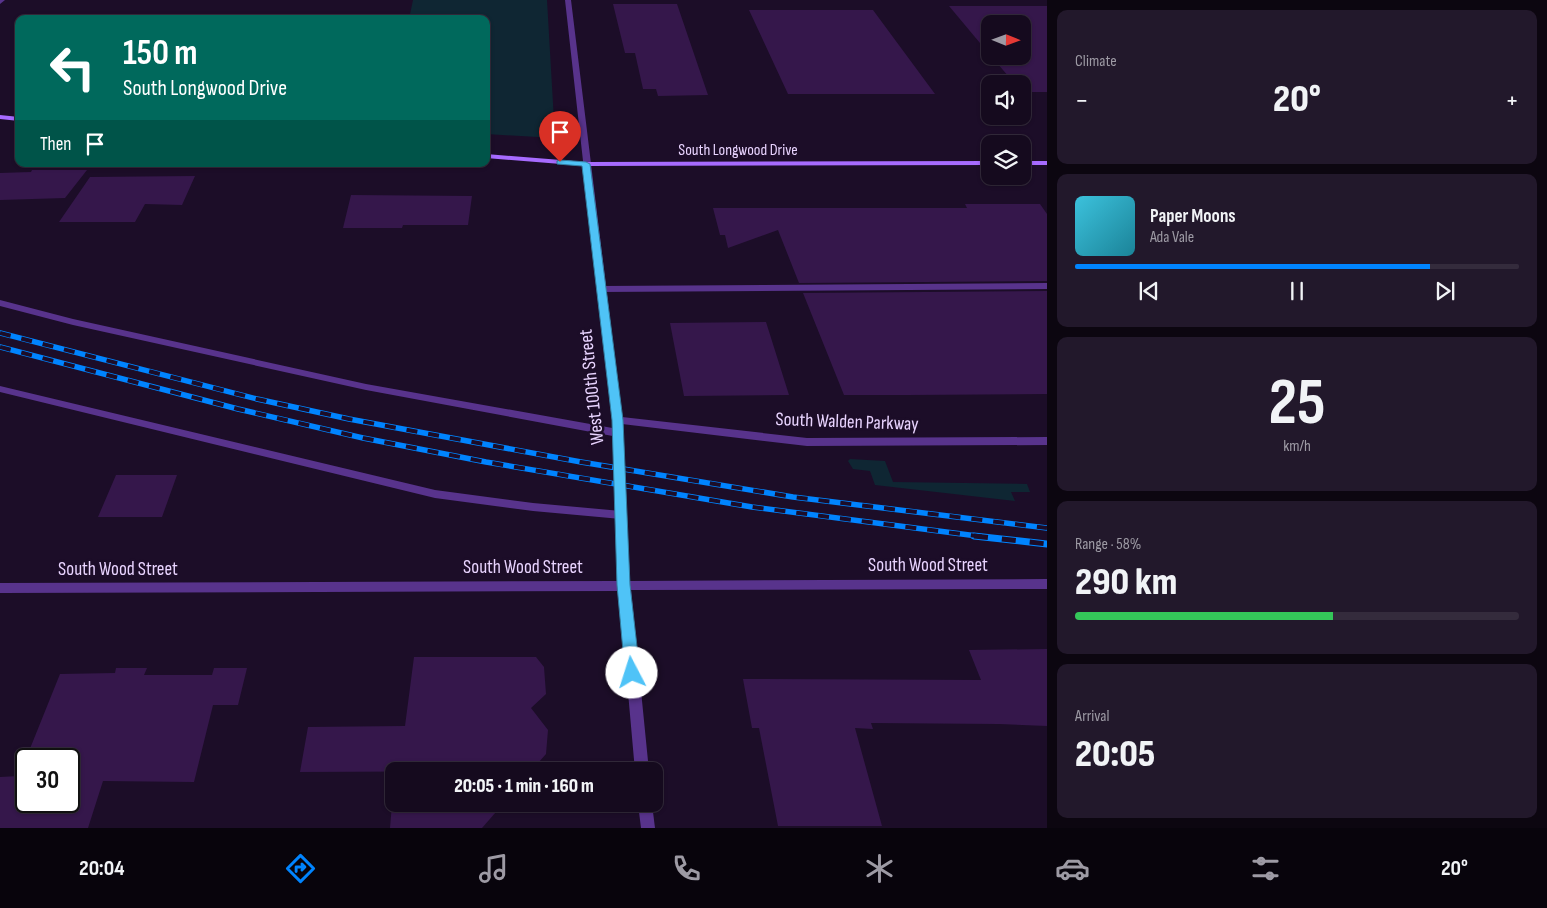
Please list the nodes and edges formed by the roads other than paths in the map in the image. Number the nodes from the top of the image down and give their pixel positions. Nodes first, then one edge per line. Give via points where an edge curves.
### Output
1 (568, 0) edge
2 (0, 117) edge
3 (15, 119) edge
4 (490, 156) edge
5 (981, 163) edge
6 (1031, 163) edge
7 (1047, 163) edge
8 (586, 164) junction
9 (1047, 286) edge
10 (601, 289) junction
11 (0, 303) edge
12 (0, 388) edge
13 (617, 420) junction
14 (618, 433) junction
15 (1047, 442) edge
16 (621, 515) junction
17 (1047, 584) edge
18 (624, 585) junction
19 (0, 588) edge
20 (641, 762) edge
21 (646, 812) edge
22 (648, 828) edge

1 - 8 street, West 100th Street
2 - 3 street
4 - 8 street, South Longwood Drive
5 - 8 street, South Longwood Drive
6 - 7 street
8 - 10 street, West 100th Street
9 - 10 street
10 - 13 street, West 100th Street
11 - 14 street via 366,387
12 - 16 street via 435,494
13 - 14 street, West 100th Street
13 - 15 street, South Walden Parkway via 807,442
14 - 16 street, West 100th Street
16 - 18 street, West 100th Street
17 - 18 street, South Wood Street
18 - 19 street, South Wood Street
18 - 20 street, West 100th Street
21 - 22 street

